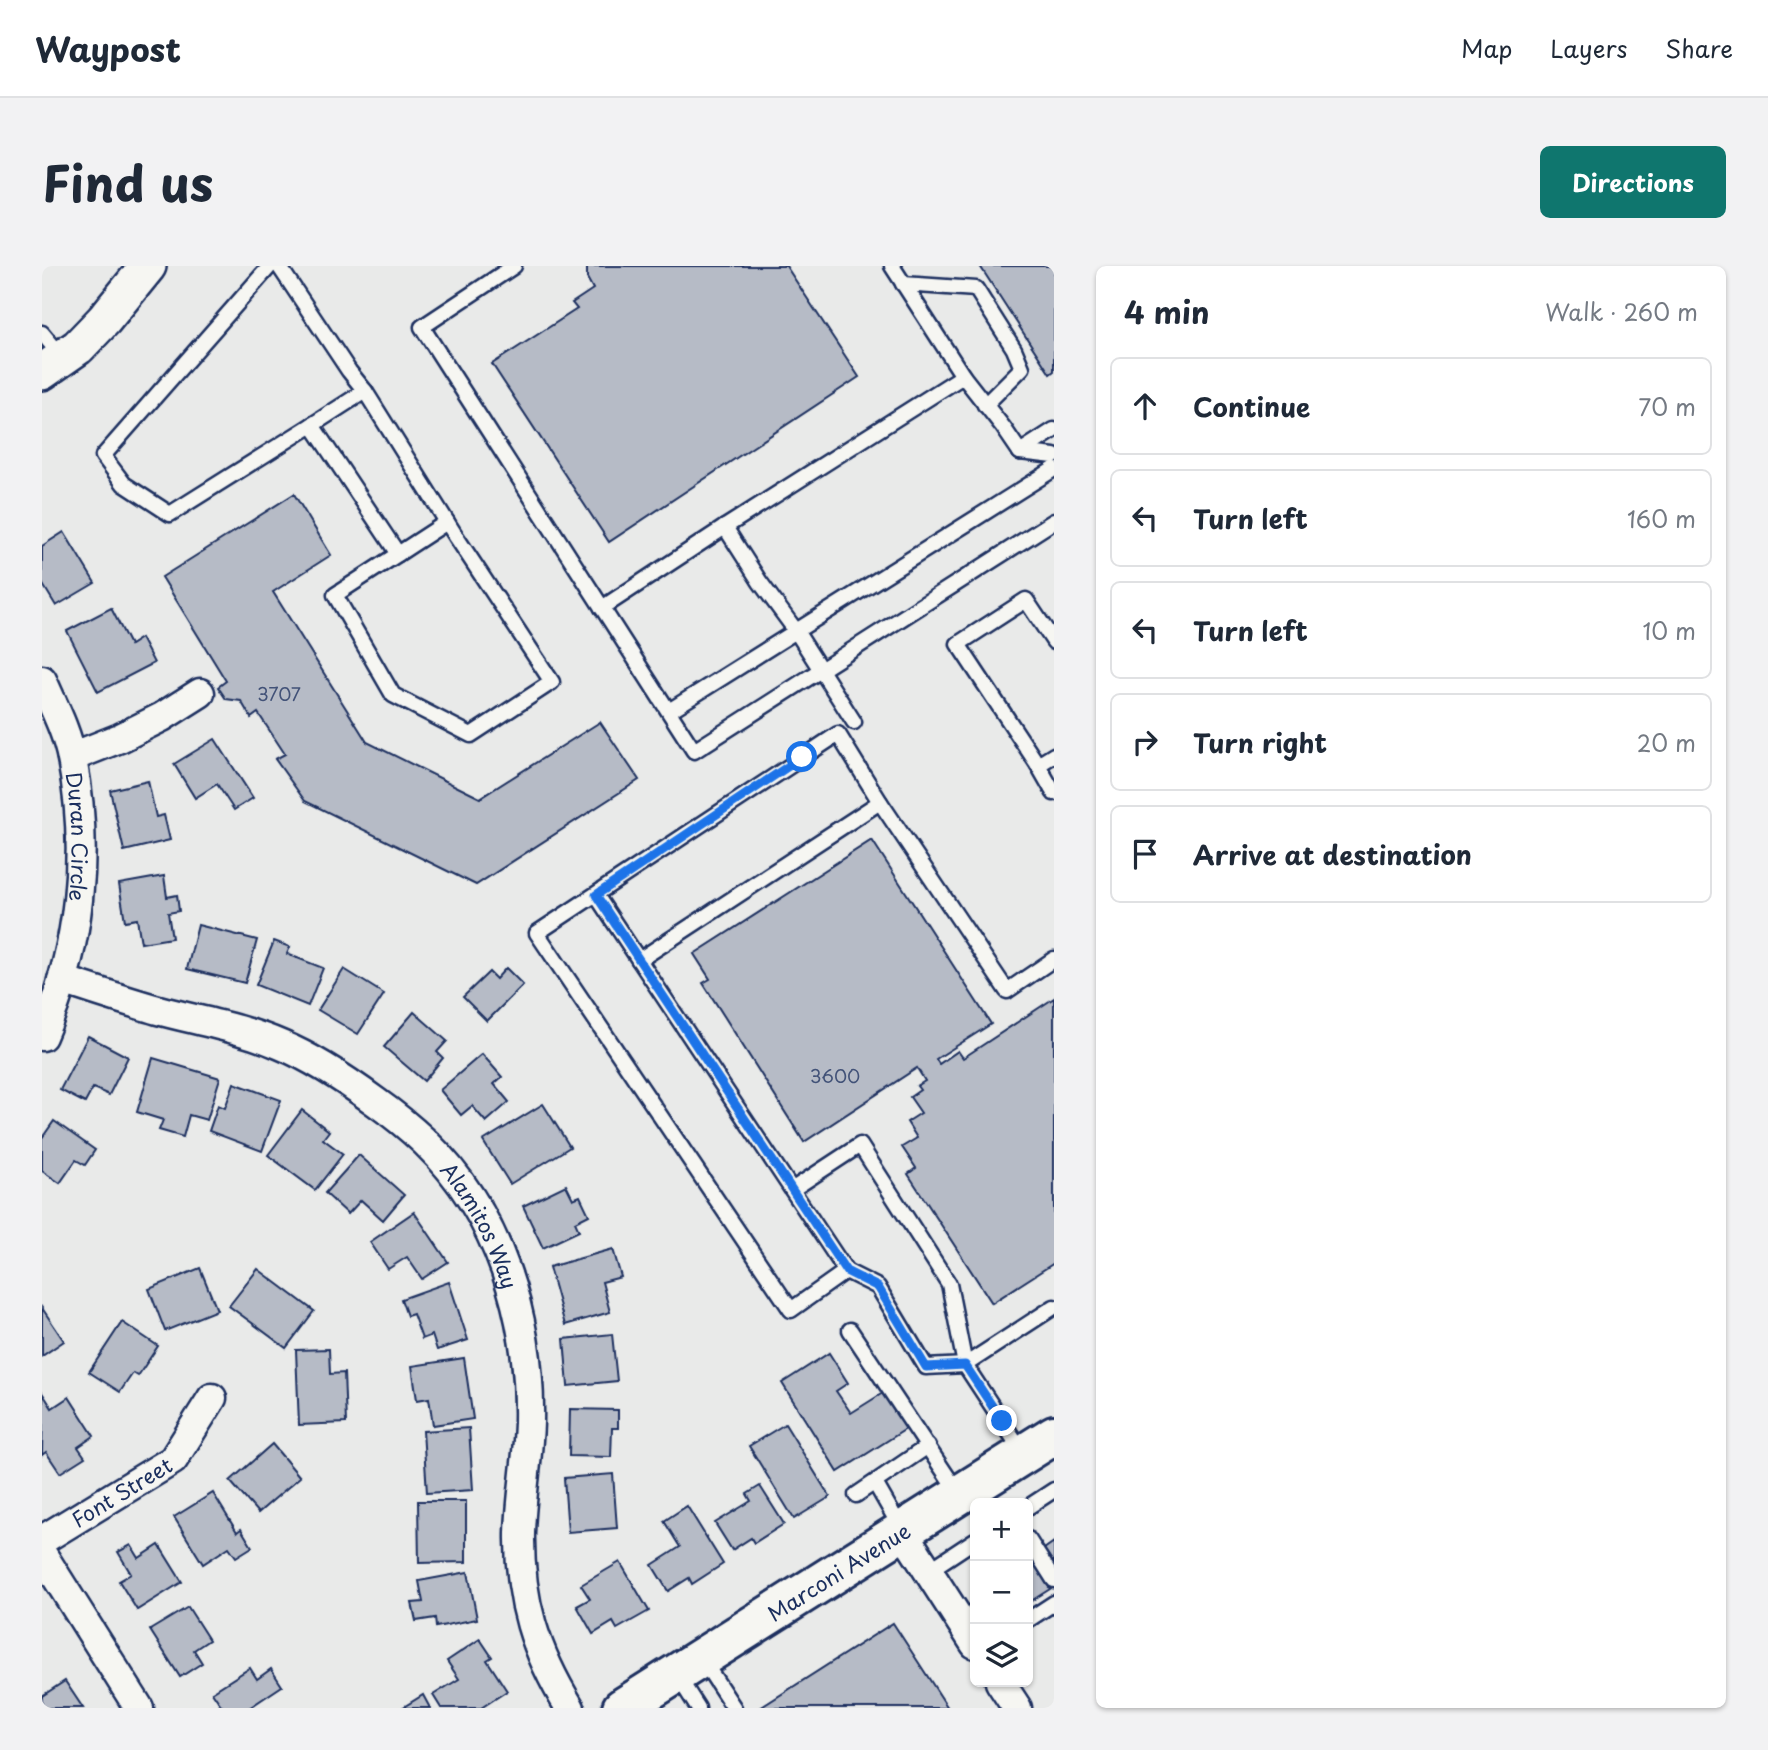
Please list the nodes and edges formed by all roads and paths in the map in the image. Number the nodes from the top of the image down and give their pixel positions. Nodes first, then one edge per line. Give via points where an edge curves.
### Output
1 (148, 266) edge
2 (270, 266) edge
3 (279, 266) edge
4 (514, 266) edge
5 (891, 266) edge
6 (903, 284) junction
7 (49, 355) edge
8 (963, 376) junction
9 (365, 391) junction
10 (985, 405) junction
11 (312, 425) junction
12 (1054, 430) edge
13 (1020, 452) junction
14 (1054, 456) edge
15 (1054, 469) edge
16 (1054, 521) edge
17 (447, 522) junction
18 (725, 527) junction
19 (398, 554) junction
20 (602, 608) junction
21 (796, 631) junction
22 (1054, 642) edge
23 (821, 669) junction
24 (42, 680) edge
25 (200, 693) dead end
26 (669, 711) junction
27 (854, 722) dead end
28 (1054, 755) edge
29 (72, 757) junction
30 (1038, 765) junction
31 (1054, 793) edge
32 (880, 802) junction
33 (596, 895) junction
34 (1054, 959) edge
35 (639, 960) junction
36 (62, 979) junction
37 (42, 1036) edge
38 (793, 1189) junction
39 (846, 1271) junction
40 (1054, 1307) edge
41 (850, 1330) dead end
42 (965, 1365) junction
43 (212, 1398) dead end
44 (1039, 1444) edge
45 (928, 1446) junction
46 (874, 1483) junction
47 (1054, 1490) edge
48 (856, 1495) dead end
49 (960, 1495) junction
50 (1033, 1504) edge
51 (903, 1532) junction
52 (42, 1540) edge
53 (970, 1543) edge
54 (1033, 1547) edge
55 (42, 1554) edge
56 (928, 1571) junction
57 (1054, 1580) edge
58 (1054, 1603) edge
59 (1033, 1617) edge
60 (970, 1636) edge
61 (689, 1666) junction
62 (1003, 1687) edge
63 (139, 1708) edge
64 (570, 1708) edge
65 (622, 1708) edge
66 (698, 1708) edge
67 (734, 1708) edge
68 (1017, 1708) edge

1 - 7 street via 78,347
2 - 11 lane via 103,456 124,484 170,514
3 - 9 lane
4 - 20 lane via 422,327
5 - 6 lane
6 - 8 lane
6 - 10 lane via 976,289 1022,368
8 - 10 lane
8 - 18 lane
9 - 11 lane
9 - 17 lane
10 - 13 lane
11 - 19 lane
12 - 13 lane
13 - 14 lane
15 - 21 lane
16 - 23 lane
17 - 19 lane
17 - 19 lane via 552,682 471,735 393,695 335,595
18 - 20 lane
18 - 21 lane
20 - 26 lane
21 - 23 lane
21 - 26 lane
22 - 30 lane via 1026,600 958,644
23 - 26 lane via 694,751
23 - 27 lane
24 - 29 street, Duran Circle
25 - 29 street via 162,717
28 - 30 lane
29 - 36 street, Duran Circle via 81,858 78,907
30 - 31 lane
32 - 33 lane via 838,734
32 - 34 lane via 1007,991
32 - 35 lane
33 - 35 lane
33 - 39 lane via 537,933 544,944 790,1310
35 - 38 lane
36 - 37 street, Duran Circle
36 - 64 street, Alamitos Way via 247,1033 320,1064 400,1120 435,1153 472,1201 505,1267 525,1345 529,1424 521,1571 538,1648
38 - 39 lane
38 - 42 lane via 860,1145 949,1284
39 - 42 lane via 878,1287 926,1367
40 - 42 lane
41 - 45 lane
42 - 44 lane
43 - 52 street, Font Street via 173,1460
44 - 49 main road, Marconi Avenue
45 - 46 lane
45 - 49 lane
46 - 48 lane
46 - 51 lane
47 - 50 lane
49 - 51 main road, Marconi Avenue
51 - 56 street
51 - 61 main road, Marconi Avenue
53 - 56 lane
54 - 57 lane
55 - 63 street
56 - 60 street
58 - 59 lane
61 - 65 main road, Marconi Avenue
61 - 66 lane
61 - 67 lane
62 - 68 street

